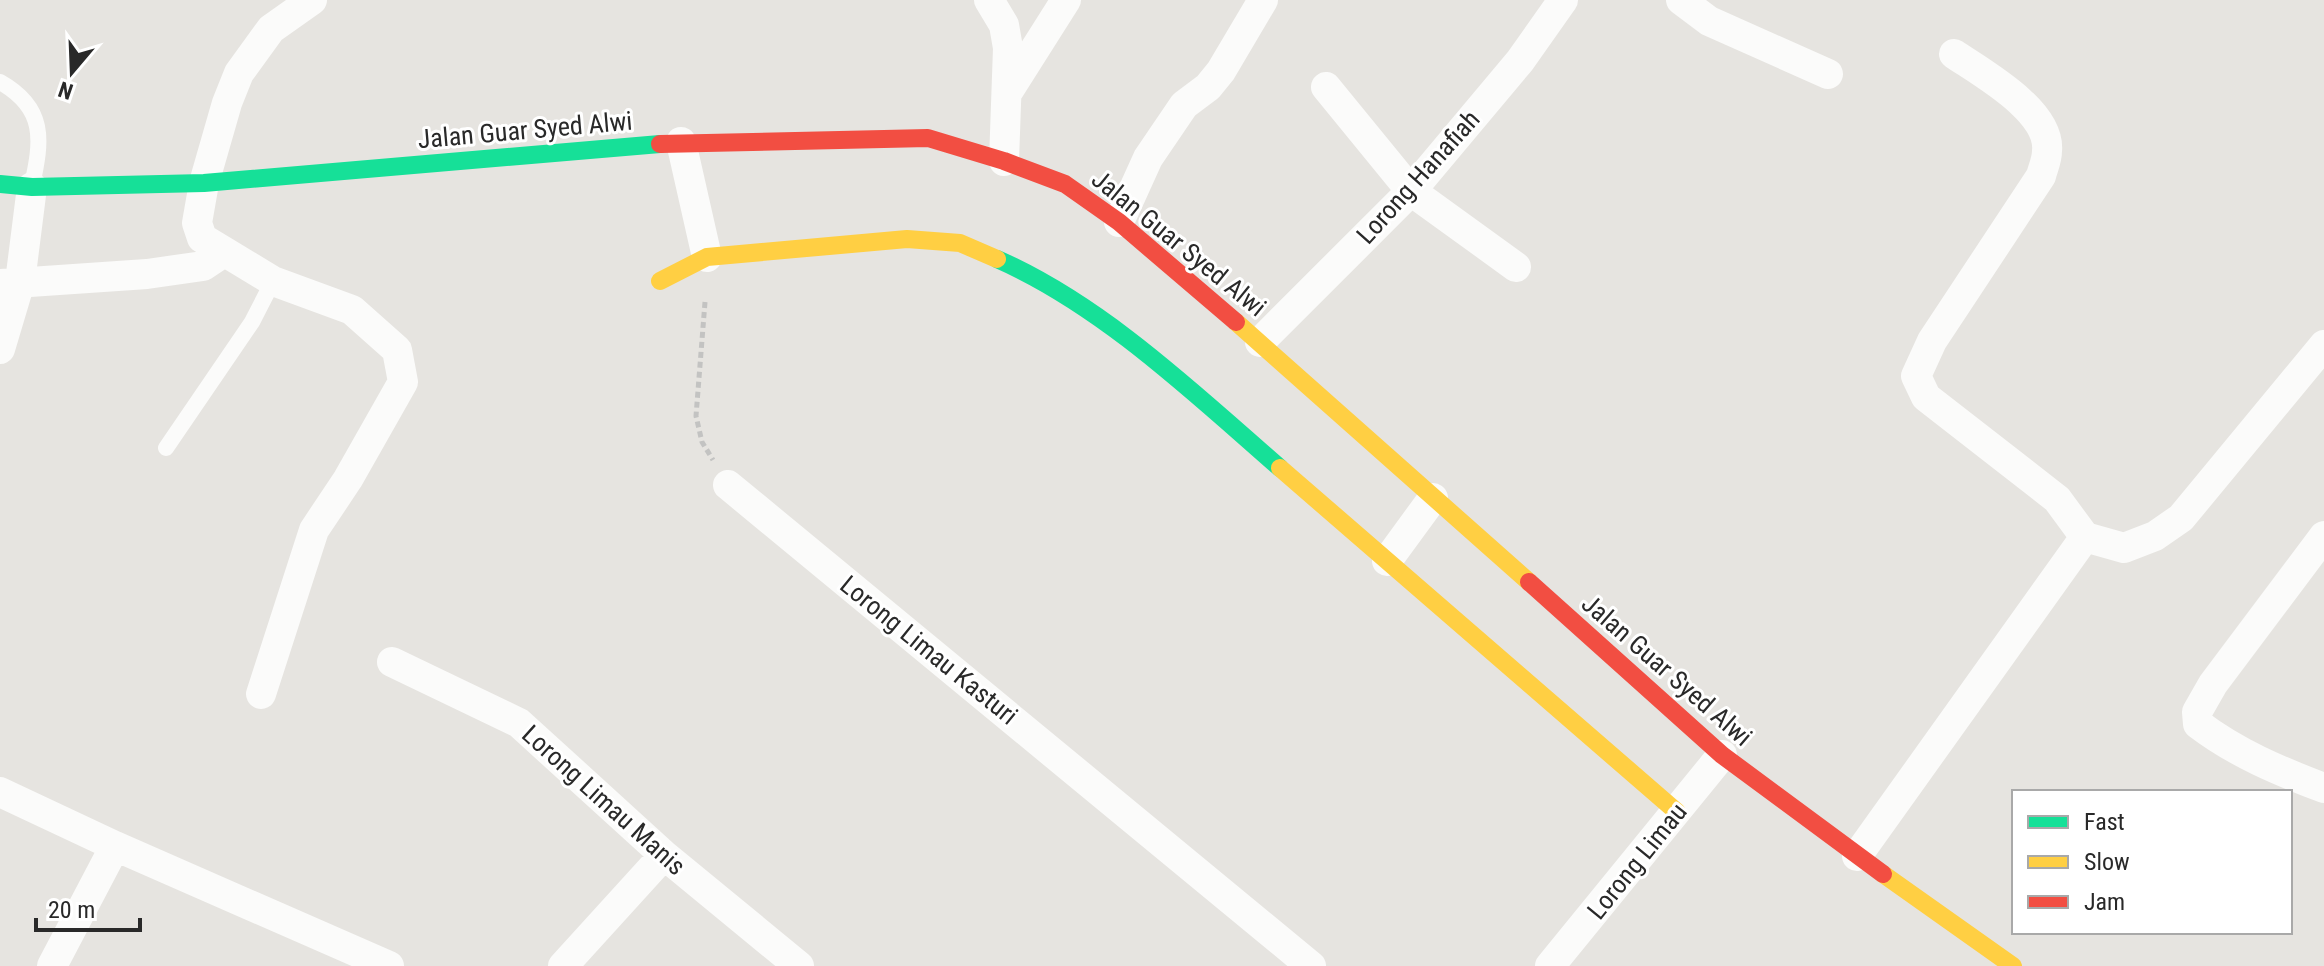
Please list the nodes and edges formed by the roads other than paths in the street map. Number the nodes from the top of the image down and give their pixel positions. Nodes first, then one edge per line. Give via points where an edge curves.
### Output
1 (312, 0) edge
2 (989, 0) edge
3 (1066, 0) edge
4 (1263, 0) edge
5 (1563, 0) edge
6 (1681, 0) edge
7 (1954, 54) dead end
8 (1828, 74) dead end
9 (0, 82) edge
10 (1326, 87) dead end
11 (1007, 92) junction
12 (681, 142) junction
13 (1004, 161) junction
14 (204, 183) junction
15 (0, 184) edge
16 (32, 187) junction
17 (1411, 191) junction
18 (1119, 222) junction
19 (224, 252) junction
20 (707, 257) junction
21 (1516, 267) dead end
22 (273, 281) junction
23 (660, 281) dead end
24 (10, 283) edge
25 (1260, 342) junction
26 (2324, 345) edge
27 (0, 349) edge
28 (166, 448) dead end
29 (728, 485) road end
30 (1433, 498) junction
31 (2324, 536) edge
32 (2085, 537) junction
33 (1387, 561) junction
34 (392, 662) dead end
35 (261, 694) dead end
36 (1722, 755) junction
37 (2324, 788) edge
38 (0, 792) edge
39 (1677, 812) junction
40 (115, 846) junction
41 (664, 855) junction
42 (1857, 856) junction
43 (52, 966) edge
44 (389, 966) edge
45 (563, 966) edge
46 (799, 966) edge
47 (1311, 966) edge
48 (1550, 966) edge
49 (2013, 966) edge

1 - 14 street via 271,29 239,73
2 - 11 street via 1004,25
3 - 11 street
4 - 18 street via 1221,71 1184,105 1148,158
5 - 17 street, Lorong Hanafiah via 1520,61
6 - 8 street via 1709,21
7 - 32 street via 2013,93 2042,128 2048,149 2041,176 1932,341 1916,376 1926,397 2057,499
9 - 16 lane via 17,92 38,122 39,156
10 - 17 street
11 - 13 street
12 - 13 street, Jalan Guar Syed Alwi via 928,138
12 - 14 street, Jalan Guar Syed Alwi
12 - 20 street
13 - 18 street, Jalan Guar Syed Alwi via 1065,184
14 - 16 street, Jalan Guar Syed Alwi
14 - 19 street via 197,223 202,238
15 - 16 street, Jalan Guar Syed Alwi
16 - 24 street
17 - 21 street
17 - 25 street, Lorong Hanafiah
18 - 25 street, Jalan Guar Syed Alwi
19 - 22 street
19 - 24 street via 203,266
20 - 23 street
20 - 33 street via 907,239 960,243 1031,274 1148,353
22 - 28 lane via 252,322
22 - 35 street via 352,310 397,350 403,382 314,530
24 - 27 street
25 - 30 street, Jalan Guar Syed Alwi
26 - 32 street via 2181,518 2124,548
29 - 47 street, Lorong Limau Kasturi
30 - 33 street
30 - 36 street, Jalan Guar Syed Alwi
31 - 37 street via 2197,712 2198,724 2216,738
32 - 42 street
33 - 39 street
34 - 41 street, Lorong Limau Manis via 519,723
36 - 39 street, Lorong Limau
36 - 42 street, Jalan Guar Syed Alwi
38 - 40 street
39 - 48 street, Lorong Limau
40 - 43 street
40 - 44 street
41 - 45 street
41 - 46 street, Lorong Limau Manis
42 - 49 street, Jalan Guar Syed Alwi

